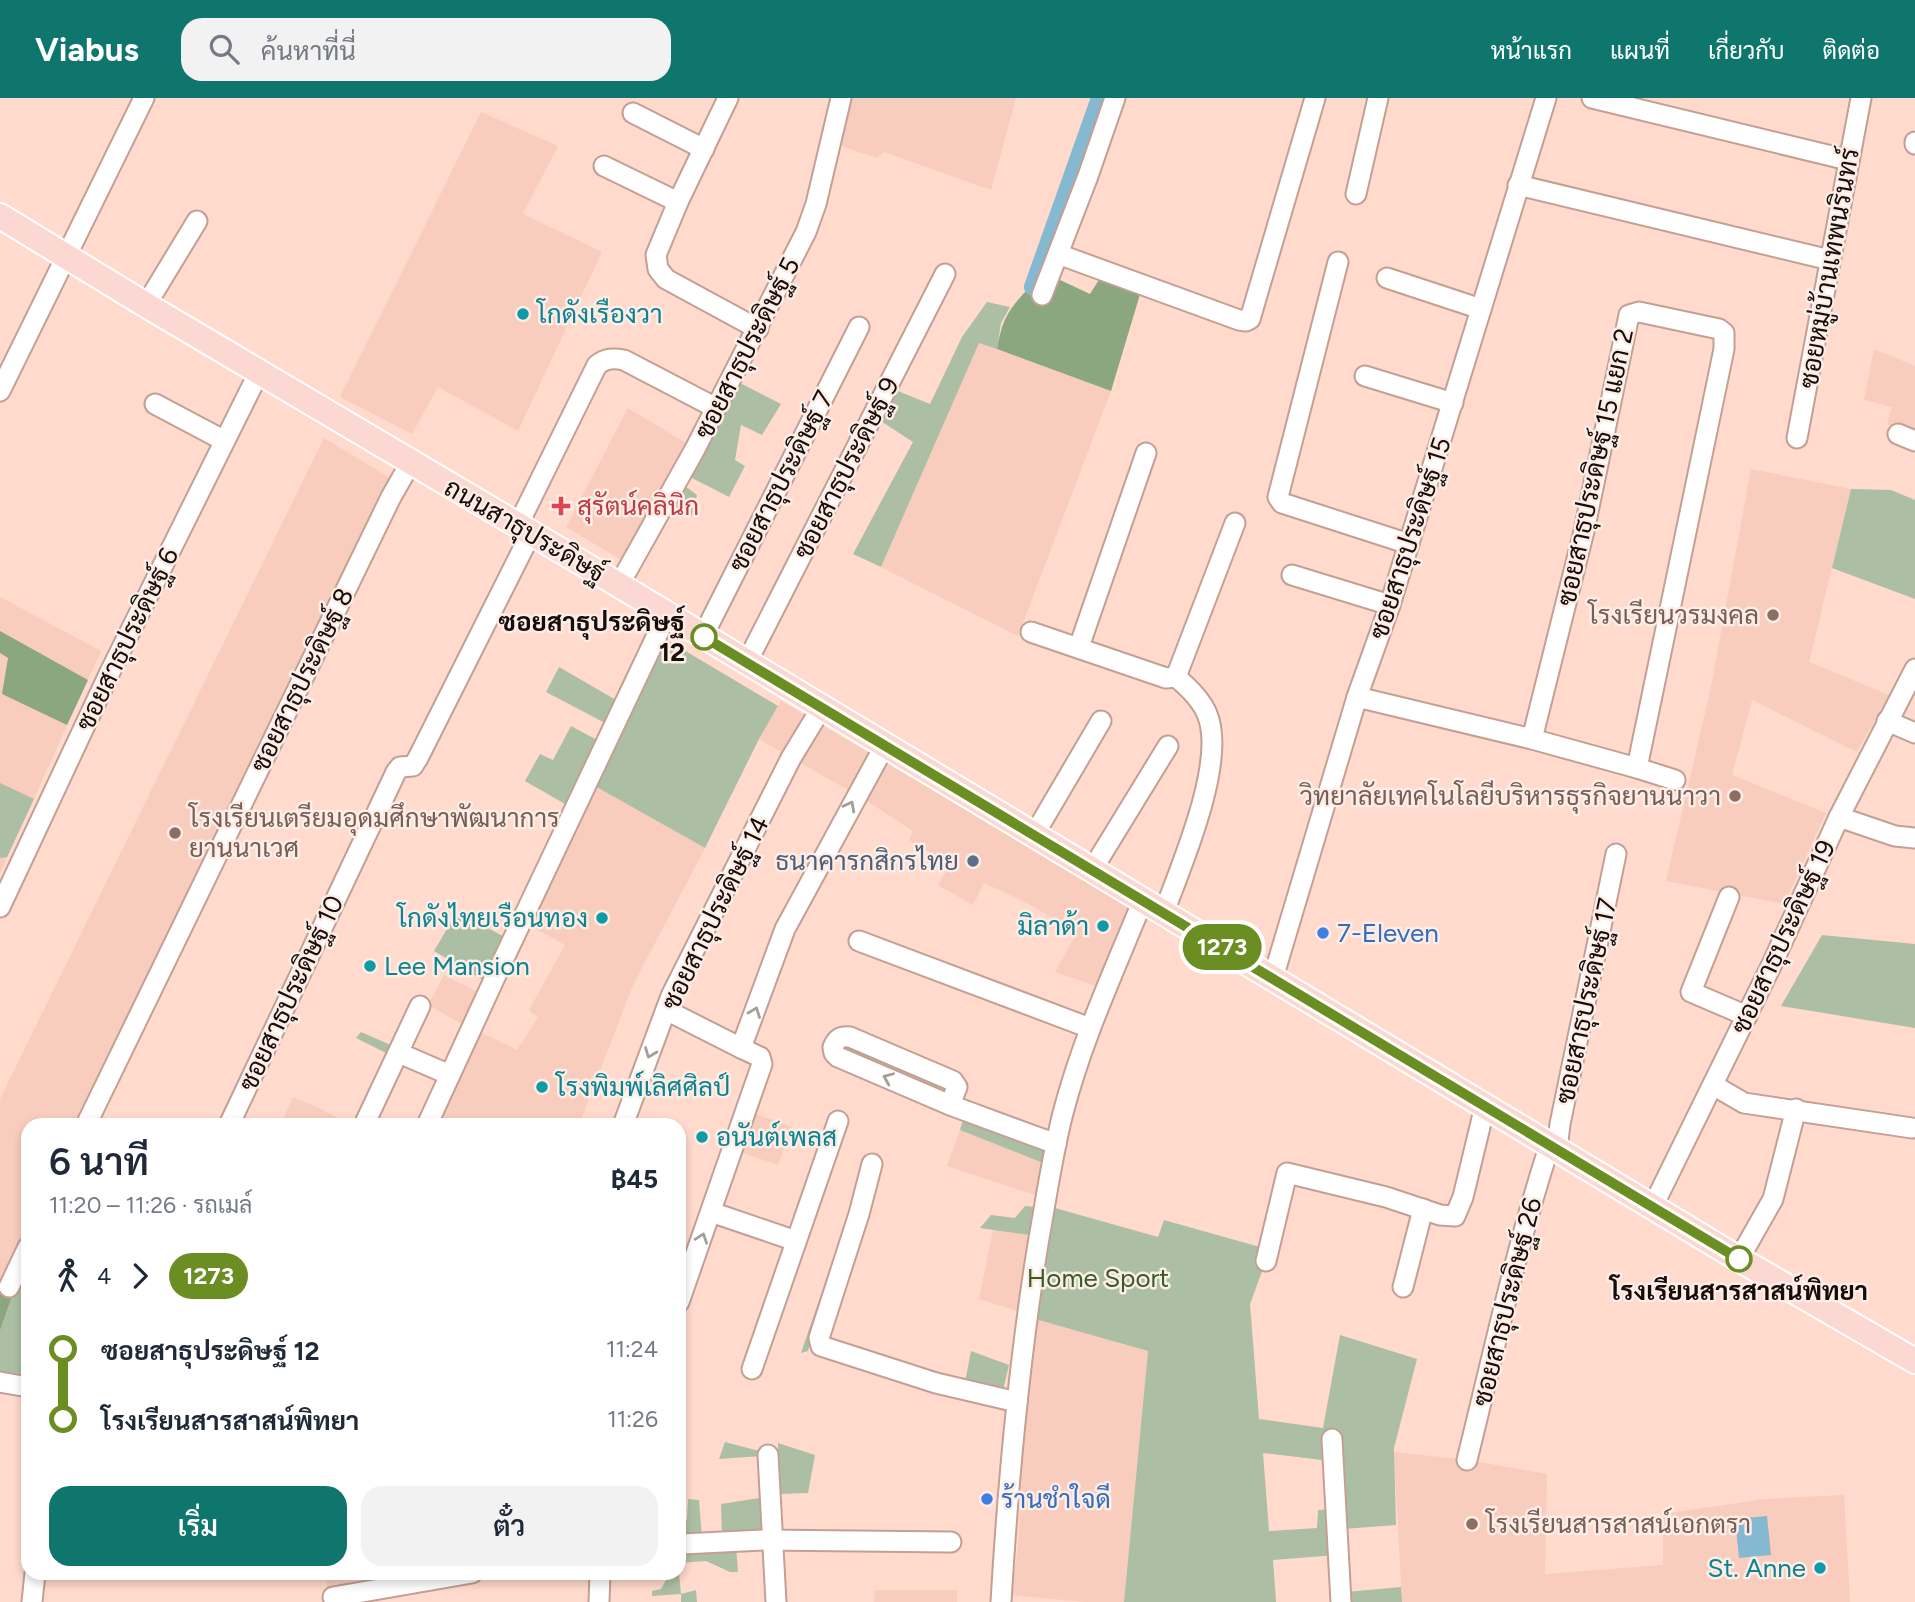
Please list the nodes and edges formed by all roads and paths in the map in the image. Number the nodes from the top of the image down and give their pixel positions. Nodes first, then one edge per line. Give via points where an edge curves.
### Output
1 (144, 98) edge
2 (728, 98) edge
3 (841, 98) edge
4 (1115, 98) edge
5 (1315, 98) edge
6 (1378, 98) edge
7 (1546, 98) edge
8 (1592, 98) edge
9 (1861, 98) edge
10 (633, 113) dead end
11 (704, 149) junction
12 (1849, 160) junction
13 (604, 166) dead end
14 (1518, 184) junction
15 (1356, 194) dead end
16 (678, 202) junction
17 (0, 216) edge
18 (197, 221) dead end
19 (1058, 254) junction
20 (65, 256) junction
21 (1830, 260) junction
22 (1338, 262) dead end
23 (944, 274) dead end
24 (1387, 278) dead end
25 (1042, 295) dead end
26 (146, 305) junction
27 (1481, 309) junction
28 (859, 327) dead end
29 (758, 329) junction
30 (259, 372) junction
31 (1365, 376) dead end
32 (0, 391) edge
33 (1453, 403) junction
34 (155, 404) dead end
35 (716, 408) junction
36 (1797, 438) dead end
37 (223, 440) junction
38 (1146, 453) dead end
39 (411, 462) junction
40 (1235, 523) dead end
41 (524, 529) junction
42 (1409, 544) junction
43 (1293, 575) dead end
44 (619, 585) junction
45 (1390, 605) junction
46 (667, 614) junction
47 (1031, 632) dead end
48 (703, 636) junction
49 (1079, 647) junction
50 (747, 662) junction
51 (1915, 669) edge
52 (1176, 677) junction
53 (1357, 697) junction
54 (822, 707) junction
55 (1101, 721) dead end
56 (1887, 721) junction
57 (1915, 733) edge
58 (1532, 739) junction
59 (885, 745) junction
60 (1168, 746) dead end
61 (1637, 768) junction
62 (1675, 780) dead end
63 (1839, 817) junction
64 (1034, 835) junction
65 (1915, 838) edge
66 (1616, 854) dead end
67 (1092, 870) junction
68 (1729, 897) dead end
69 (1153, 906) junction
70 (0, 907) edge
71 (859, 941) dead end
72 (1273, 978) junction
73 (420, 1006) dead end
74 (666, 1010) junction
75 (1747, 1016) junction
76 (1090, 1028) junction
77 (741, 1048) junction
78 (400, 1052) junction
79 (450, 1075) junction
80 (1713, 1085) junction
81 (950, 1105) junction
82 (1485, 1106) junction
83 (1796, 1109) junction
84 (89, 1118) edge
85 (232, 1118) edge
86 (367, 1118) edge
87 (430, 1118) edge
88 (626, 1118) edge
89 (838, 1121) dead end
90 (1912, 1128) dead end
91 (1056, 1143) junction
92 (1553, 1147) junction
93 (872, 1164) dead end
94 (1653, 1206) junction
95 (1423, 1209) junction
96 (711, 1212) junction
97 (796, 1241) junction
98 (1739, 1259) junction
99 (1266, 1261) dead end
100 (21, 1262) edge
101 (686, 1282) edge
102 (9, 1287) dead end
103 (1403, 1287) dead end
104 (1915, 1361) edge
105 (752, 1368) dead end
106 (0, 1382) edge
107 (21, 1386) edge
108 (1017, 1402) junction
109 (1332, 1440) dead end
110 (768, 1455) dead end
111 (1467, 1460) dead end
112 (773, 1541) junction
113 (951, 1542) dead end
114 (686, 1544) edge
115 (34, 1580) edge
116 (451, 1580) edge
117 (600, 1580) edge
118 (412, 1593) edge
119 (332, 1597) dead end
120 (32, 1602) edge
121 (599, 1602) edge
122 (776, 1602) edge
123 (1001, 1602) edge
124 (1341, 1602) edge

1 - 20 street
2 - 11 street
3 - 29 street, ซอยสาธุประดิษฐ์ 5 via 811,220
4 - 19 street
5 - 19 street via 1250,319 1239,320
6 - 15 street
7 - 14 street, ซอยสาธุประดิษฐ์ 15
8 - 12 street
9 - 12 street, ซอยหมู่บ้านเทพนรินทร์
10 - 11 street
11 - 16 street
12 - 21 street, ซอยหมู่บ้านเทพนรินทร์
13 - 16 street
14 - 21 street
14 - 27 street, ซอยสาธุประดิษฐ์ 15
16 - 29 street via 656,255 661,275
17 - 20 main road, ถนนสาธุประดิษฐ์
18 - 26 street
19 - 25 street
20 - 26 main road, ถนนสาธุประดิษฐ์
20 - 32 street
21 - 36 street, ซอยหมู่บ้านเทพนรินทร์
22 - 42 street via 1278,497 1282,503
23 - 50 street, ซอยสาธุประดิษฐ์ 9
24 - 27 street
26 - 30 main road, ถนนสาธุประดิษฐ์
27 - 33 street, ซอยสาธุประดิษฐ์ 15
28 - 48 street, ซอยสาธุประดิษฐ์ 7
29 - 35 street, ซอยสาธุประดิษฐ์ 5
30 - 37 street, ซอยสาธุประดิษฐ์ 6
30 - 39 main road, ถนนสาธุประดิษฐ์
31 - 33 street
33 - 42 street, ซอยสาธุประดิษฐ์ 15
34 - 37 street
35 - 41 street, ซอยสาธุประดิษฐ์ 10 via 624,360 604,360 597,365
35 - 44 street, ซอยสาธุประดิษฐ์ 5
37 - 70 street, ซอยสาธุประดิษฐ์ 6
38 - 49 street
39 - 41 main road, ถนนสาธุประดิษฐ์
39 - 84 street, ซอยสาธุประดิษฐ์ 8
40 - 52 street
41 - 44 main road, ถนนสาธุประดิษฐ์
41 - 85 street, ซอยสาธุประดิษฐ์ 10 via 418,758 396,772
42 - 45 street, ซอยสาธุประดิษฐ์ 15
43 - 45 street
44 - 46 main road, ถนนสาธุประดิษฐ์
45 - 53 street, ซอยสาธุประดิษฐ์ 15
46 - 48 main road, ถนนสาธุประดิษฐ์
46 - 79 street
47 - 49 street
48 - 50 main road, ถนนสาธุประดิษฐ์
49 - 52 street via 1166,678
50 - 54 main road, ถนนสาธุประดิษฐ์
51 - 56 street, ซอยสาธุประดิษฐ์ 19
52 - 69 street via 1207,714 1212,734 1206,787
53 - 58 street
53 - 72 street, ซอยสาธุประดิษฐ์ 15
54 - 59 main road, ถนนสาธุประดิษฐ์
54 - 74 street, ซอยสาธุประดิษฐ์ 14 via 791,758
55 - 64 street
56 - 57 street
56 - 63 street, ซอยสาธุประดิษฐ์ 19
58 - 61 street
58 - 61 street, ซอยสาธุประดิษฐ์ 15 แยก 2 via 1584,531 1629,315 1639,312 1719,328 1724,333 1724,349
59 - 64 main road, ถนนสาธุประดิษฐ์
77 -> 59 street via 785,929
60 - 67 street
61 - 62 street
63 - 65 street
63 - 75 street, ซอยสาธุประดิษฐ์ 19
64 - 67 main road, ถนนสาธุประดิษฐ์
66 - 92 street, ซอยสาธุประดิษฐ์ 17
67 - 69 main road, ถนนสาธุประดิษฐ์
68 - 75 street via 1691,992
69 - 72 main road, ถนนสาธุประดิษฐ์
69 - 76 street
71 - 76 street
72 - 82 main road, ถนนสาธุประดิษฐ์
73 - 78 street
74 - 77 street
74 -> 88 street, ซอยสาธุประดิษฐ์ 14
75 - 80 street, ซอยสาธุประดิษฐ์ 19
76 - 91 street
77 - 96 street via 760,1057 762,1064
78 - 79 street
78 - 86 street
79 - 87 street
80 - 83 street via 1744,1102
80 - 94 street, ซอยสาธุประดิษฐ์ 19
81 -> 81 street via 838,1057 833,1047 836,1040 850,1037 953,1081 957,1087
81 - 91 street
82 - 92 main road, ถนนสาธุประดิษฐ์
82 - 95 street via 1455,1216
83 - 90 street
83 - 98 street via 1773,1199
89 - 97 street
91 - 108 street via 1031,1285
92 - 94 main road, ถนนสาธุประดิษฐ์
92 - 111 street, ซอยสาธุประดิษฐ์ 26 via 1538,1179
93 - 108 street via 819,1338 821,1346 936,1383
94 - 98 main road, ถนนสาธุประดิษฐ์
95 - 99 street via 1287,1173
95 - 103 street
96 - 97 street
101 -> 96 street
97 - 105 street
98 - 104 main road, ถนนสาธุประดิษฐ์
100 - 102 street
106 - 107 street
108 - 123 street
109 - 124 street
110 - 112 street
112 - 113 street
112 - 114 street
112 - 122 street
115 - 120 street
116 - 118 street
117 - 121 street
118 - 119 street

